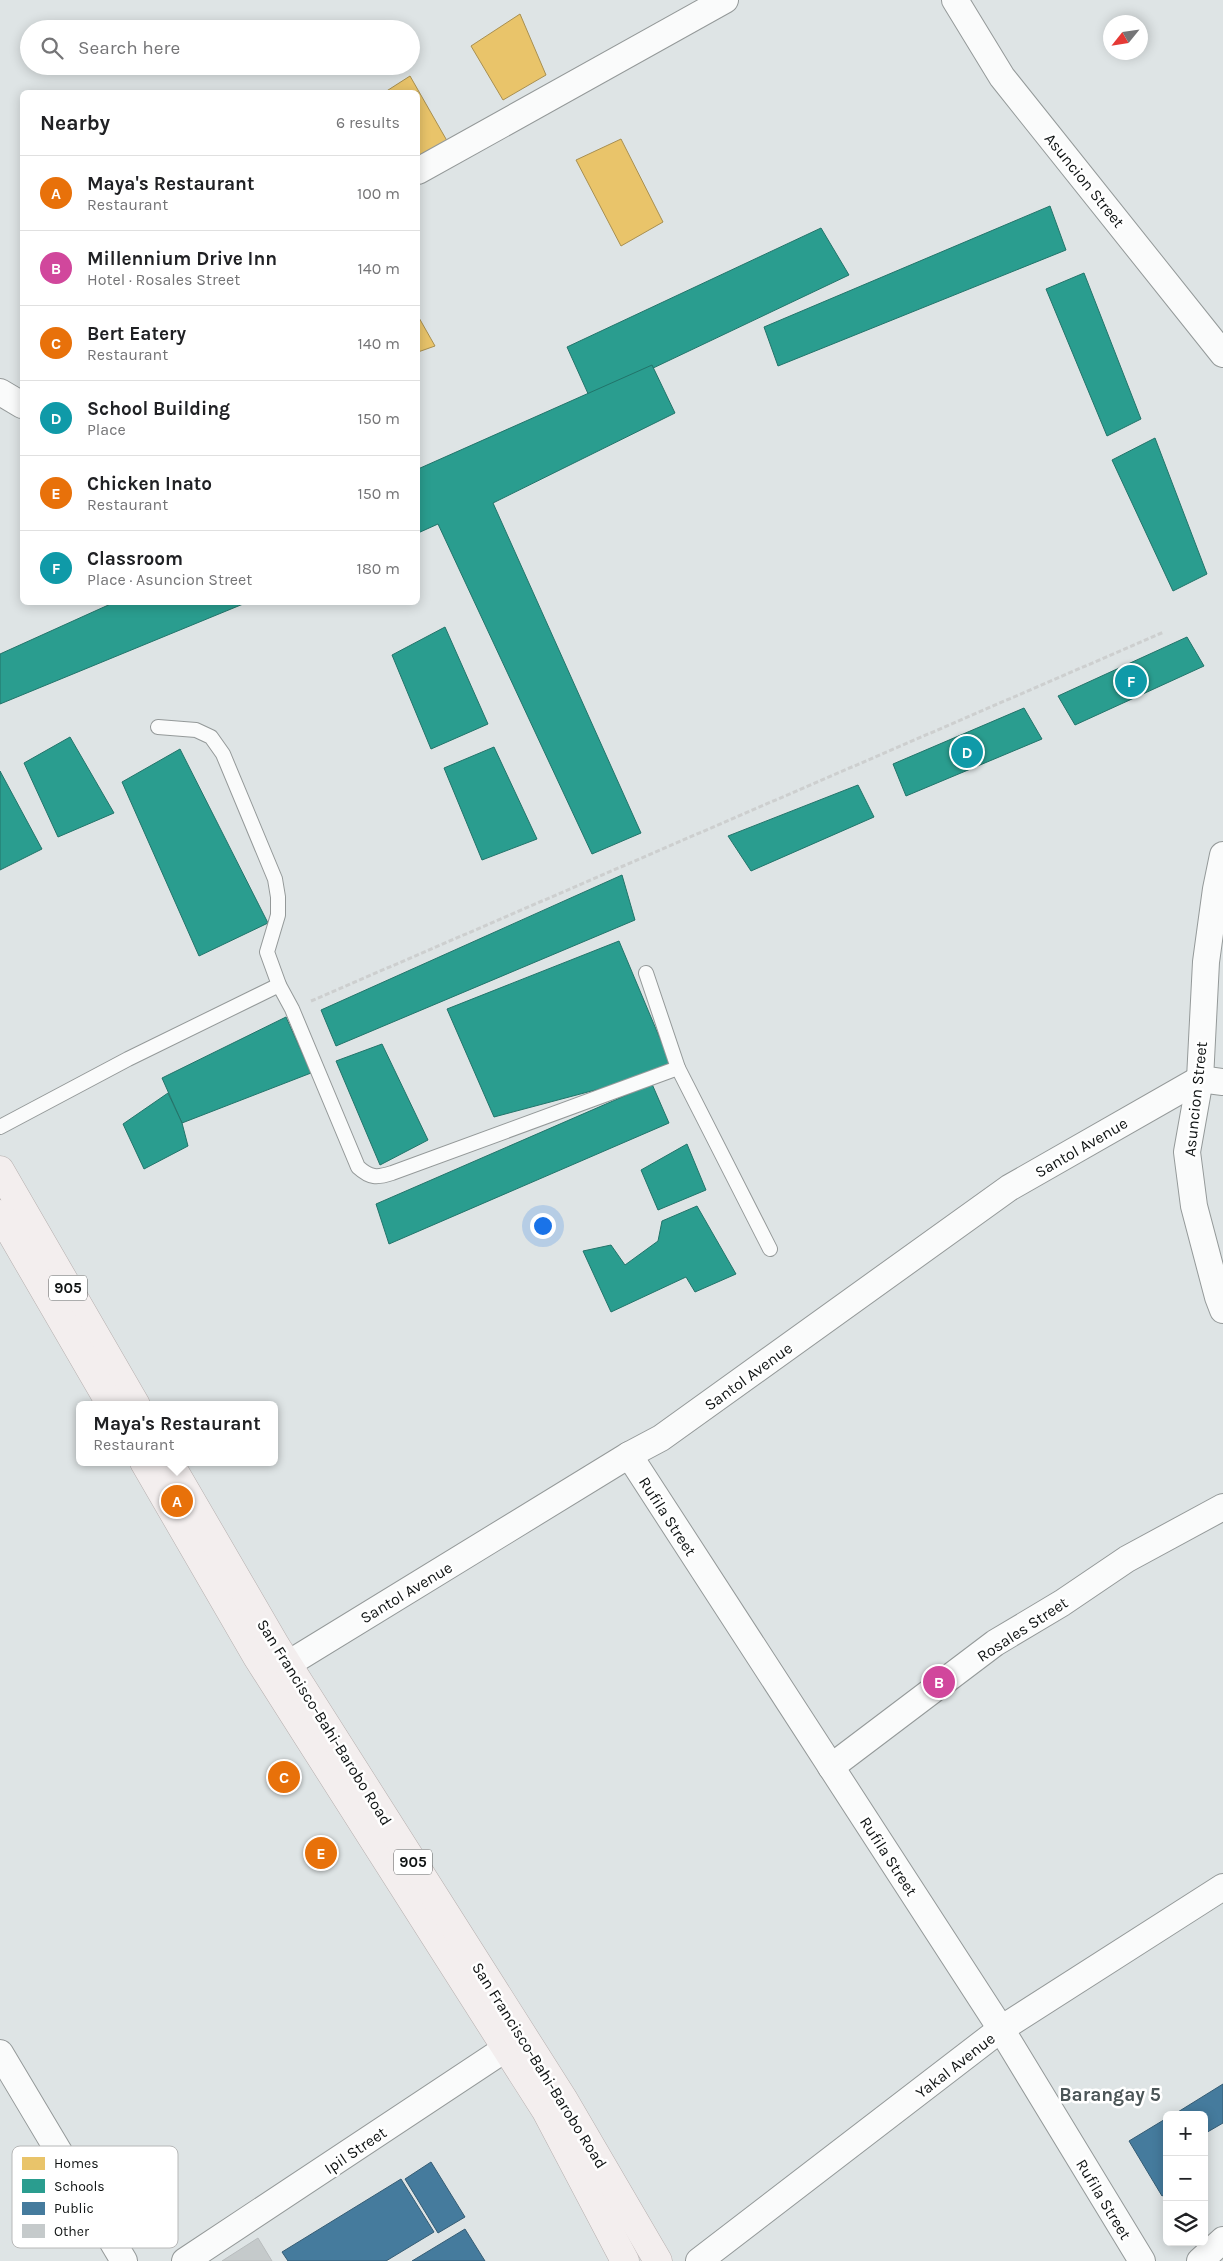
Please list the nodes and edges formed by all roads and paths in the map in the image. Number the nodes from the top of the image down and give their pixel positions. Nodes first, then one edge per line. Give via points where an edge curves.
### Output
1 (726, 0) edge
2 (955, 0) edge
3 (420, 170) edge
4 (1223, 354) edge
5 (0, 392) edge
6 (20, 404) edge
7 (1164, 632) dead end
8 (158, 727) dead end
9 (1223, 855) edge
10 (646, 973) dead end
11 (279, 985) junction
12 (292, 1008) junction
13 (678, 1068) junction
14 (1211, 1080) edge
15 (0, 1127) edge
16 (0, 1170) edge
17 (0, 1214) edge
18 (770, 1250) dead end
19 (1223, 1310) edge
20 (109, 1401) edge
21 (134, 1401) edge
22 (628, 1455) junction
23 (147, 1466) edge
24 (171, 1466) edge
25 (1223, 1507) edge
26 (278, 1669) junction
27 (831, 1767) junction
28 (1223, 1887) edge
29 (1001, 2029) junction
30 (515, 2042) junction
31 (0, 2053) edge
32 (55, 2146) edge
33 (1223, 2240) edge
34 (116, 2248) edge
35 (124, 2261) edge
36 (185, 2261) edge
37 (625, 2261) edge
38 (658, 2261) edge
39 (699, 2261) edge
40 (1142, 2261) edge
41 (1200, 2261) edge

1 - 3 street
2 - 4 street, Asuncion Street via 1002,77
5 - 6 street
7 - 12 path
8 - 11 lane via 196,730 211,737 223,754 275,879 278,915 267,952
9 - 14 street, Asuncion Street via 1206,962
10 - 13 lane
11 - 12 lane
11 - 15 lane
12 - 13 lane via 358,1167 368,1175 379,1177
13 - 18 lane
14 - 19 street, Asuncion Street via 1187,1152 1194,1206
14 - 22 street, Santol Avenue via 1009,1188 661,1438
16 - 21 main road, 905
17 - 20 main road, 905
22 - 26 street, Santol Avenue
22 - 27 street, Rufila Street
23 - 26 main road, San Francisco-Bahi-Barobo Road / 905
24 - 26 main road, San Francisco-Bahi-Barobo Road / 905
25 - 27 street, Rosales Street via 1127,1559 995,1643
26 - 30 main road, San Francisco-Bahi-Barobo Road / 905
27 - 29 street, Rufila Street
28 - 29 street, Yakal Avenue
29 - 39 street, Yakal Avenue
29 - 40 street, Rufila Street
30 - 36 street, Ipil Street
30 - 37 main road, San Francisco-Bahi-Barobo Road / 905 via 546,2111
30 - 38 main road, San Francisco-Bahi-Barobo Road / 905 via 564,2100
31 - 32 street
33 - 41 street
34 - 35 street

